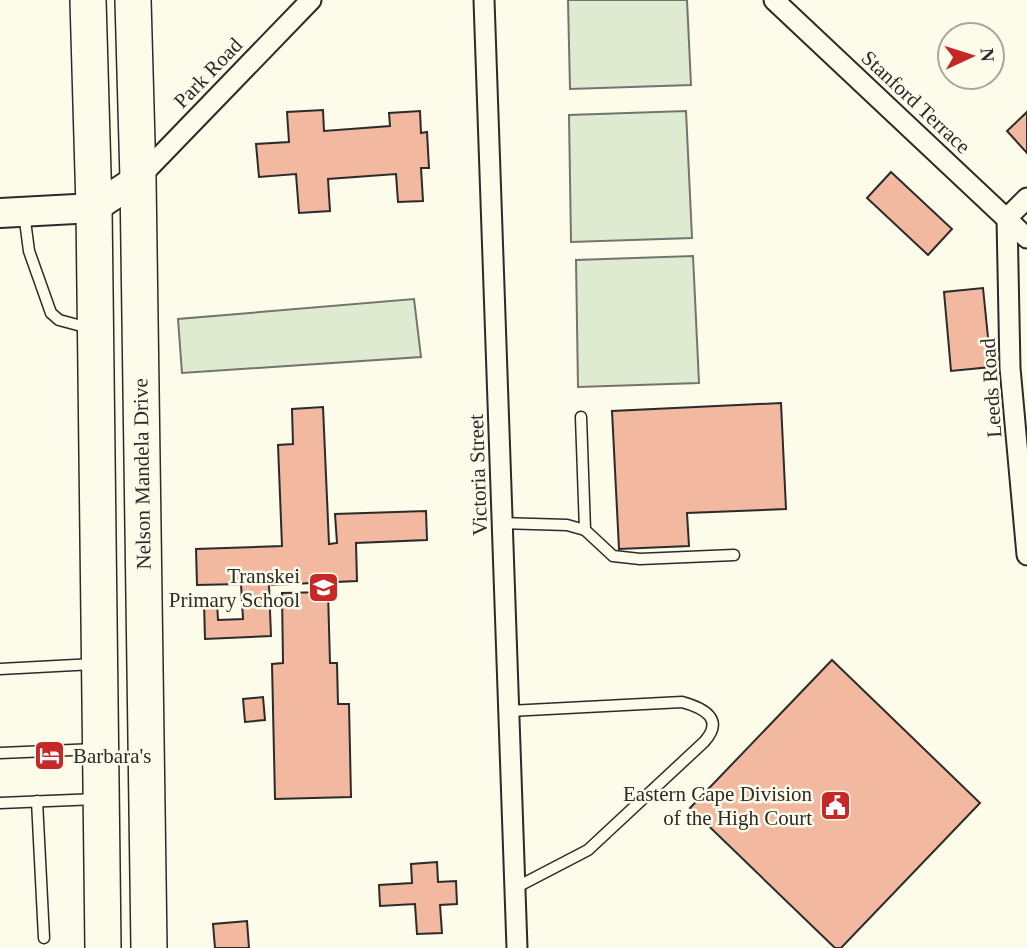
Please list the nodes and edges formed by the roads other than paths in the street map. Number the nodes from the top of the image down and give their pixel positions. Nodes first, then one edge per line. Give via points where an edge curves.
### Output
1 (88, 0) edge
2 (133, 0) edge
3 (311, 0) edge
4 (484, 0) edge
5 (774, 0) edge
6 (138, 179) junction
7 (1027, 198) edge
8 (94, 208) junction
9 (12, 213) edge
10 (1007, 218) junction
11 (1027, 238) edge
12 (95, 329) junction
13 (581, 417) dead end
14 (502, 523) junction
15 (585, 530) junction
16 (734, 555) dead end
17 (1027, 555) edge
18 (99, 663) junction
19 (0, 669) edge
20 (509, 711) junction
21 (100, 748) junction
22 (0, 753) edge
23 (101, 799) junction
24 (37, 801) junction
25 (0, 803) edge
26 (514, 888) junction
27 (44, 939) dead end
28 (103, 948) edge
29 (149, 948) edge
30 (517, 948) edge

1 - 8 highway
2 - 6 highway, Nelson Mandela Drive
3 - 6 street, Park Road
4 - 14 street, Victoria Street
5 - 10 street, Stanford Terrace
6 - 8 street
6 - 29 highway, Nelson Mandela Drive
7 - 10 street
8 - 9 street
8 - 12 highway
9 - 12 lane via 51,313 58,320
10 - 11 street, Stanford Terrace
10 - 17 street, Leeds Road via 1010,368
12 - 18 highway
13 - 15 lane
14 - 15 lane
14 - 20 street, Victoria Street
15 - 16 lane via 613,556
18 - 19 lane
18 - 21 highway
20 - 26 street, Victoria Street
20 - 26 lane via 682,702 696,705 713,722 704,742 587,850
21 - 22 lane
21 - 23 highway
23 - 24 lane
23 - 28 highway
24 - 25 lane
24 - 27 lane
26 - 30 street, Victoria Street

